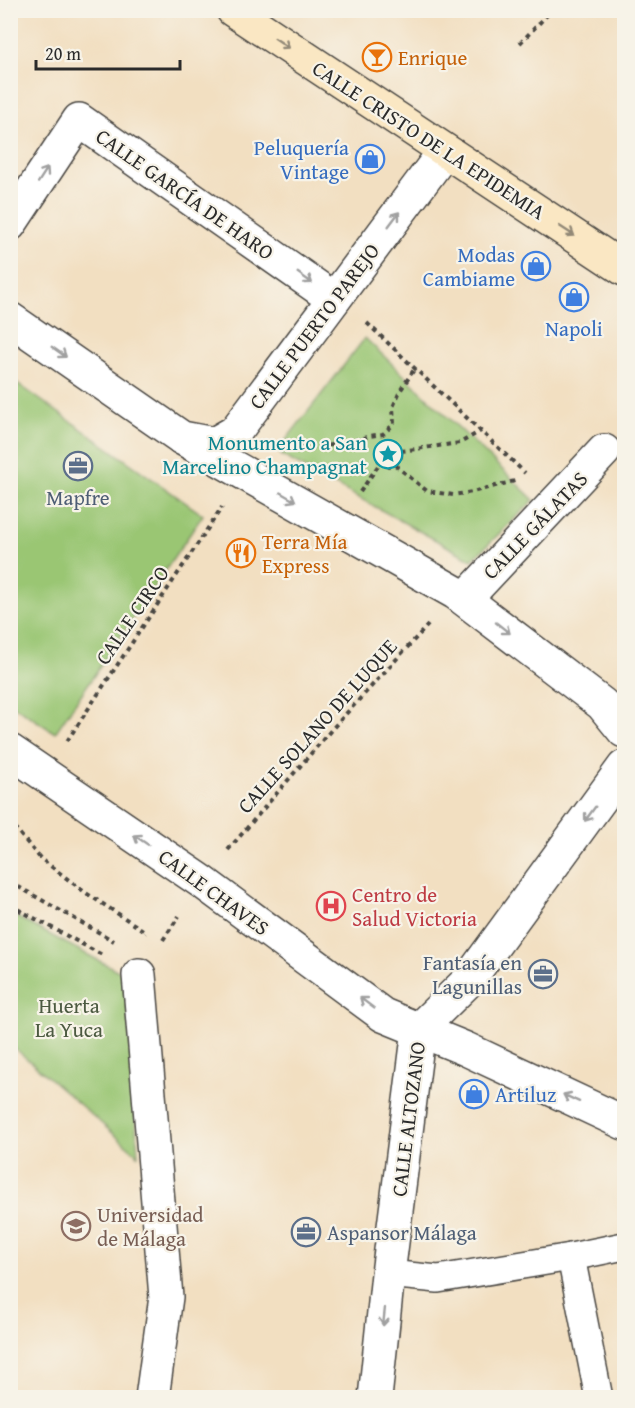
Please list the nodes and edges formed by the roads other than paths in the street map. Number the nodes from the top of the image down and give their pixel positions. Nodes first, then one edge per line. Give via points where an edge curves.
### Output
1 (233, 10) edge
2 (445, 151) junction
3 (10, 224) edge
4 (624, 269) edge
5 (334, 298) junction
6 (10, 319) edge
7 (182, 438) junction
8 (604, 452) dead end
9 (460, 596) junction
10 (624, 731) edge
11 (10, 751) edge
12 (624, 767) edge
13 (140, 975) road end
14 (419, 1029) junction
15 (624, 1123) edge
16 (624, 1246) edge
17 (571, 1257) junction
18 (388, 1274) junction
19 (152, 1398) edge
20 (375, 1398) edge
21 (599, 1398) edge

1 -> 2 main road, CALLE CRISTO DE LA EPIDEMIA
2 -> 4 main road, CALLE CRISTO DE LA EPIDEMIA
5 -> 2 street, CALLE PUERTO PAREJO
3 -> 5 street, CALLE GARCÍA DE HARO via 79,120
5 - 7 street, CALLE PUERTO PAREJO via 235,432 214,444
6 -> 7 street, CALLE PUERTO PAREJO
7 -> 9 street
8 - 9 street, CALLE GÁLATAS
9 -> 10 street via 602,704
14 -> 11 street, CALLE CHAVES via 383,1015 204,883
12 -> 14 street, CALLE ALTOZANO via 466,982
13 - 19 street via 166,1297
15 -> 14 street, CALLE CHAVES
14 - 18 street, CALLE ALTOZANO
16 - 17 lane
17 - 18 lane via 438,1279
17 - 21 lane
18 -> 20 street, CALLE ALTOZANO

